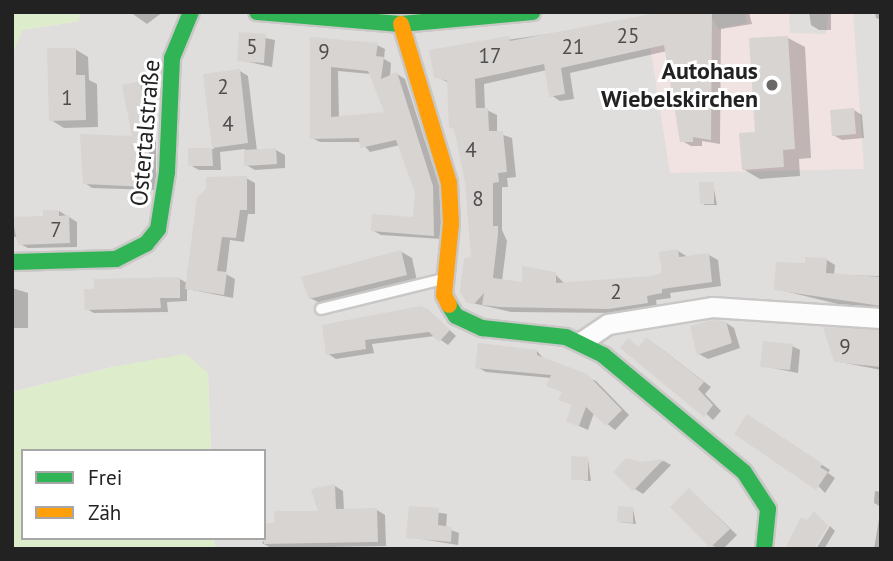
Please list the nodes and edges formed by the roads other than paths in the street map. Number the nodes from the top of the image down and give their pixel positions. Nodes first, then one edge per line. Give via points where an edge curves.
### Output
1 (191, 12) edge
2 (257, 12) edge
3 (532, 12) edge
4 (401, 24) junction
5 (12, 262) edge
6 (444, 279) junction
7 (321, 309) dead end
8 (881, 318) edge
9 (581, 342) junction
10 (764, 549) edge

1 - 5 street, Ostertalstraße via 172,58 167,173 158,229 146,244 116,259
2 - 4 street
3 - 4 street
4 - 6 street via 449,183 452,223
6 - 7 lane
6 - 9 street via 448,305 467,324 543,332
8 - 9 street via 712,307 608,324
9 - 10 street via 603,355 744,472 768,509

